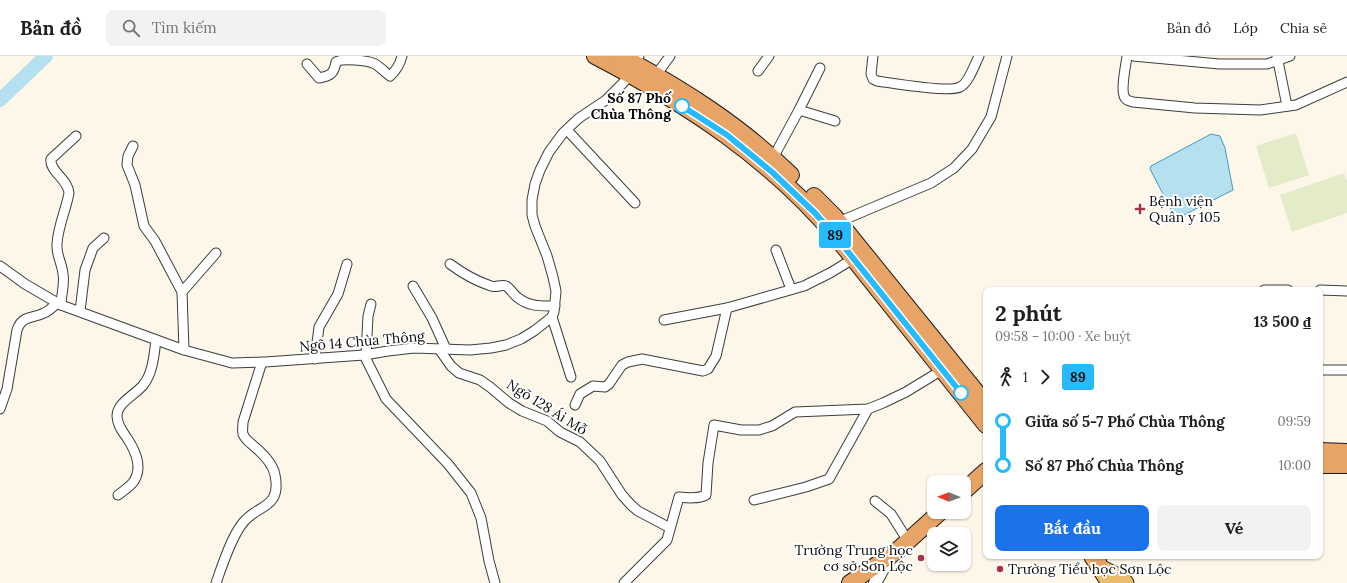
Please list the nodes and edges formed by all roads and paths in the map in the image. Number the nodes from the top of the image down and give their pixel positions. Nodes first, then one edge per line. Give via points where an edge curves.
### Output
1 (402, 56) edge
2 (595, 56) edge
3 (621, 56) edge
4 (670, 56) edge
5 (769, 56) edge
6 (873, 56) edge
7 (980, 56) edge
8 (1007, 56) edge
9 (1127, 56) edge
10 (1133, 56) edge
11 (1290, 56) edge
12 (1277, 58) edge
13 (307, 64) dead end
14 (635, 65) edge
15 (820, 68) dead end
16 (758, 71) dead end
17 (656, 75) junction
18 (1347, 82) edge
19 (1287, 106) junction
20 (799, 110) junction
21 (835, 121) dead end
22 (567, 130) junction
23 (731, 131) junction
24 (76, 136) dead end
25 (132, 146) dead end
26 (773, 158) junction
27 (635, 203) dead end
28 (833, 224) junction
29 (104, 238) dead end
30 (776, 250) dead end
31 (216, 253) dead end
32 (853, 259) junction
33 (347, 264) dead end
34 (450, 264) dead end
35 (0, 266) edge
36 (414, 286) dead end
37 (791, 289) junction
38 (1323, 290) edge
39 (1347, 291) edge
40 (182, 292) junction
41 (59, 304) junction
42 (371, 304) dead end
43 (555, 306) junction
44 (727, 308) junction
45 (80, 311) junction
46 (552, 317) junction
47 (664, 320) dead end
48 (156, 340) junction
49 (443, 349) junction
50 (184, 350) junction
51 (365, 355) junction
52 (315, 359) junction
53 (262, 362) junction
54 (941, 362) junction
55 (1323, 370) edge
56 (1347, 370) edge
57 (959, 372) junction
58 (571, 377) dead end
59 (983, 386) edge
60 (983, 400) edge
61 (575, 405) dead end
62 (0, 408) edge
63 (868, 409) junction
64 (983, 421) edge
65 (1323, 451) edge
66 (1347, 452) edge
67 (1323, 465) edge
68 (1347, 465) edge
69 (983, 474) edge
70 (971, 485) edge
71 (118, 495) dead end
72 (754, 500) dead end
73 (875, 501) dead end
74 (932, 519) edge
75 (670, 528) junction
76 (908, 541) junction
77 (890, 556) junction
78 (1095, 560) edge
79 (216, 583) edge
80 (495, 583) edge
81 (624, 583) edge
82 (850, 583) edge
83 (875, 583) edge
84 (1109, 583) edge
85 (1126, 583) edge

1 - 13 street via 395,72 390,76 368,61 339,60 336,62 335,71 328,77 319,78
2 - 14 highway
3 - 14 highway
4 - 17 street
5 - 16 street
6 - 7 street via 871,74 877,81 947,90 961,87 965,83
8 - 28 street via 992,117 972,149 954,168 931,183
9 - 19 street via 1123,90 1127,100 1195,108 1260,110
10 - 12 street via 1219,64 1268,64
11 - 12 street
12 - 19 street
14 - 17 highway
14 - 22 street via 606,100 579,118
14 - 23 highway
15 - 20 street
17 - 23 highway via 704,104
18 - 19 street via 1296,105
20 - 21 street
20 - 26 street
22 - 27 street
22 - 43 street via 549,152 540,170 532,200 535,226 553,277 556,291
23 - 26 highway
23 - 28 highway via 815,213
24 - 41 street via 51,159 50,163 69,187 56,246 64,278
25 - 40 street via 127,165 135,184 144,226 155,241
26 - 28 highway
28 - 32 highway
28 - 54 highway
29 - 45 street via 93,248 85,270
30 - 37 street
31 - 40 street
32 - 37 street via 804,286
32 - 54 highway
33 - 52 street via 338,294 319,327
34 - 43 street via 490,286 506,286 530,305
35 - 41 street, Ngõ 14 Chùa Thông
36 - 49 street, Ngõ 128 Ái Mỗ via 432,318
37 - 44 street
38 - 39 street
40 - 50 street
41 - 45 street, Ngõ 14 Chùa Thông
41 - 62 street via 19,323 7,389
42 - 51 street
43 - 46 street
44 - 47 street
44 - 61 street via 716,356 708,370 642,359 628,362 622,365 606,386 593,386 580,394
45 - 48 street, Ngõ 14 Chùa Thông
46 - 49 street, Ngõ 14 Chùa Thông via 521,339 506,345 470,350
46 - 58 street
48 - 50 street, Ngõ 14 Chùa Thông
48 - 71 street via 148,378 121,406 118,413 118,424 138,459 134,481
49 - 51 street, Ngõ 14 Chùa Thông via 414,348
49 - 75 street, Ngõ 128 Ái Mỗ via 448,363 459,373 485,384 522,411 547,422 580,442 600,461 631,505
50 - 53 street, Ngõ 14 Chùa Thông via 232,363
51 - 52 street, Ngõ 14 Chùa Thông
51 - 80 street via 386,399 448,464 471,493 481,518
52 - 53 street, Ngõ 14 Chùa Thông
53 - 79 street via 243,429 246,438 273,468 276,490 270,503 242,523
54 - 57 highway
54 - 63 street via 906,392
54 - 64 highway
55 - 56 street
57 - 59 highway
57 - 60 highway
63 - 72 street via 829,479
63 - 75 street via 795,412 772,426 759,430 714,425 706,495 679,497
65 - 66 highway
67 - 68 highway
69 - 70 highway
73 - 76 street via 891,514
74 - 76 highway
75 - 81 street via 667,540
76 - 77 highway
77 - 82 highway
77 - 83 street
78 - 84 main road
78 - 85 main road

